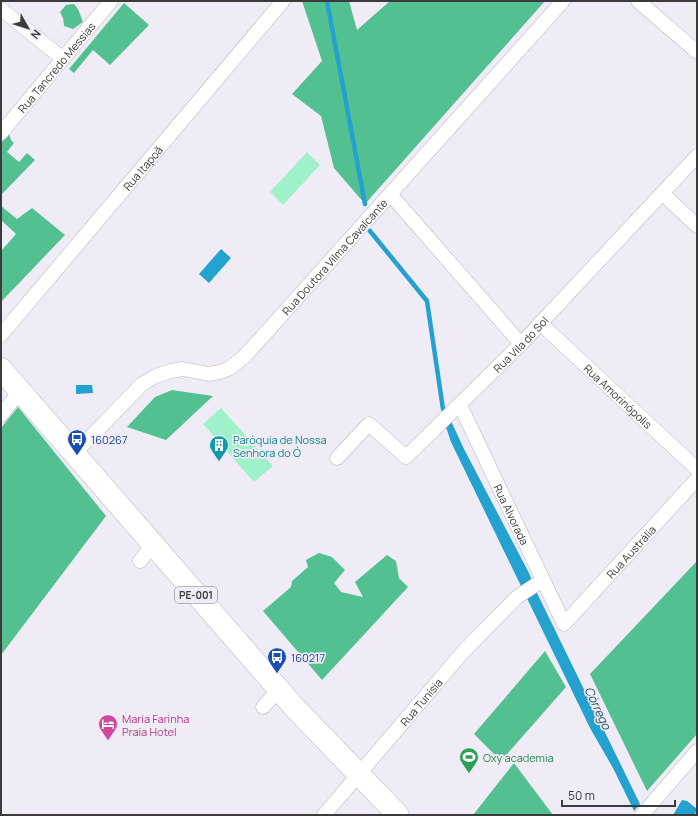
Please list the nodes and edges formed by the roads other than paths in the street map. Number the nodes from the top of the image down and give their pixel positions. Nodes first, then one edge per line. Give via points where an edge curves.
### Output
1 (111, 1) edge
2 (283, 1) edge
3 (563, 1) edge
4 (638, 1) edge
5 (1, 9) edge
6 (697, 52) edge
7 (62, 58) junction
8 (1, 133) edge
9 (697, 156) edge
10 (662, 193) junction
11 (390, 194) junction
12 (697, 226) edge
13 (540, 323) junction
14 (1, 335) edge
15 (521, 344) junction
16 (1, 369) edge
17 (20, 391) junction
18 (460, 405) junction
19 (1, 415) edge
20 (74, 454) junction
21 (337, 458) dead end
22 (697, 469) edge
23 (697, 479) edge
24 (540, 582) junction
25 (564, 624) joint
26 (279, 690) junction
27 (263, 707) dead end
28 (697, 751) edge
29 (360, 775) junction
30 (645, 813) edge
31 (324, 815) edge
32 (398, 815) edge

1 - 7 street, Rua Tancredo Messias
2 - 14 street, Rua Itapoã
3 - 11 street, Rua Doutora Vilma Cavalcante
4 - 6 street
5 - 7 street
7 - 8 street, Rua Tancredo Messias
9 - 10 street, Rua Vila do Sol
10 - 12 street
10 - 13 street, Rua Vila do Sol
11 - 15 street
11 - 20 street, Rua Doutora Vilma Cavalcante via 245,356 230,368 220,372 209,374 183,369 156,376 142,384
13 - 15 street, Rua Vila do Sol
13 - 22 street, Rua Amorinópolis
15 - 18 street, Rua Vila do Sol
16 - 17 main road, PE-001
17 - 19 street
17 - 20 main road, PE-001
18 - 21 street, Rua Vila do Sol via 406,457 368,424
18 - 24 street, Rua Alvorada
20 - 26 main road, PE-001 via 146,553
23 - 25 street, Rua Austrália
24 - 25 street, Rua Alvorada
24 - 29 street, Rua Tunísia via 522,593 463,652
26 - 27 street
26 - 29 main road, PE-001
28 - 30 street
29 - 31 street, Rua Tunísia
29 - 32 main road, PE-001

